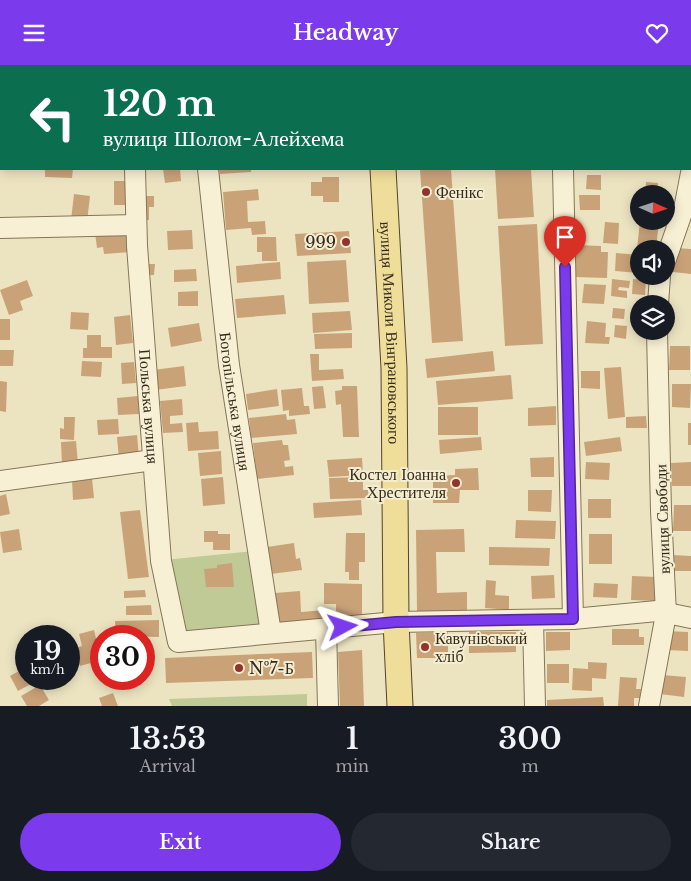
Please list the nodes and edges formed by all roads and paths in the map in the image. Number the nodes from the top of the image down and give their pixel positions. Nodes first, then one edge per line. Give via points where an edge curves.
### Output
1 (135, 170) edge
2 (208, 170) edge
3 (383, 170) edge
4 (563, 170) edge
5 (691, 173) edge
6 (136, 225) junction
7 (0, 228) edge
8 (673, 240) edge
9 (657, 340) edge
10 (153, 460) junction
11 (0, 481) edge
12 (666, 613) junction
13 (691, 618) edge
14 (573, 619) junction
15 (533, 620) junction
16 (396, 622) junction
17 (326, 628) junction
18 (271, 633) junction
19 (328, 706) edge
20 (400, 706) edge
21 (535, 706) edge
22 (649, 706) edge

1 - 6 street, Польська вулиця
2 - 18 street, Богопільська вулиця via 229,365
3 - 16 main road, вулиця Миколи Вінграновського via 394,368
4 - 14 street
5 - 8 street
6 - 7 street
6 - 10 street, Польська вулиця
9 - 12 street, вулиця Свободи
10 - 11 street
10 - 18 street, Польська вулиця via 162,561 178,642
12 - 13 street
12 - 14 street via 657,611
12 - 22 street, вулиця Свободи
14 - 15 street
15 - 16 street
15 - 21 street
16 - 17 street
16 - 20 main road, вулиця Миколи Вінграновського
17 - 18 street
17 - 19 street

